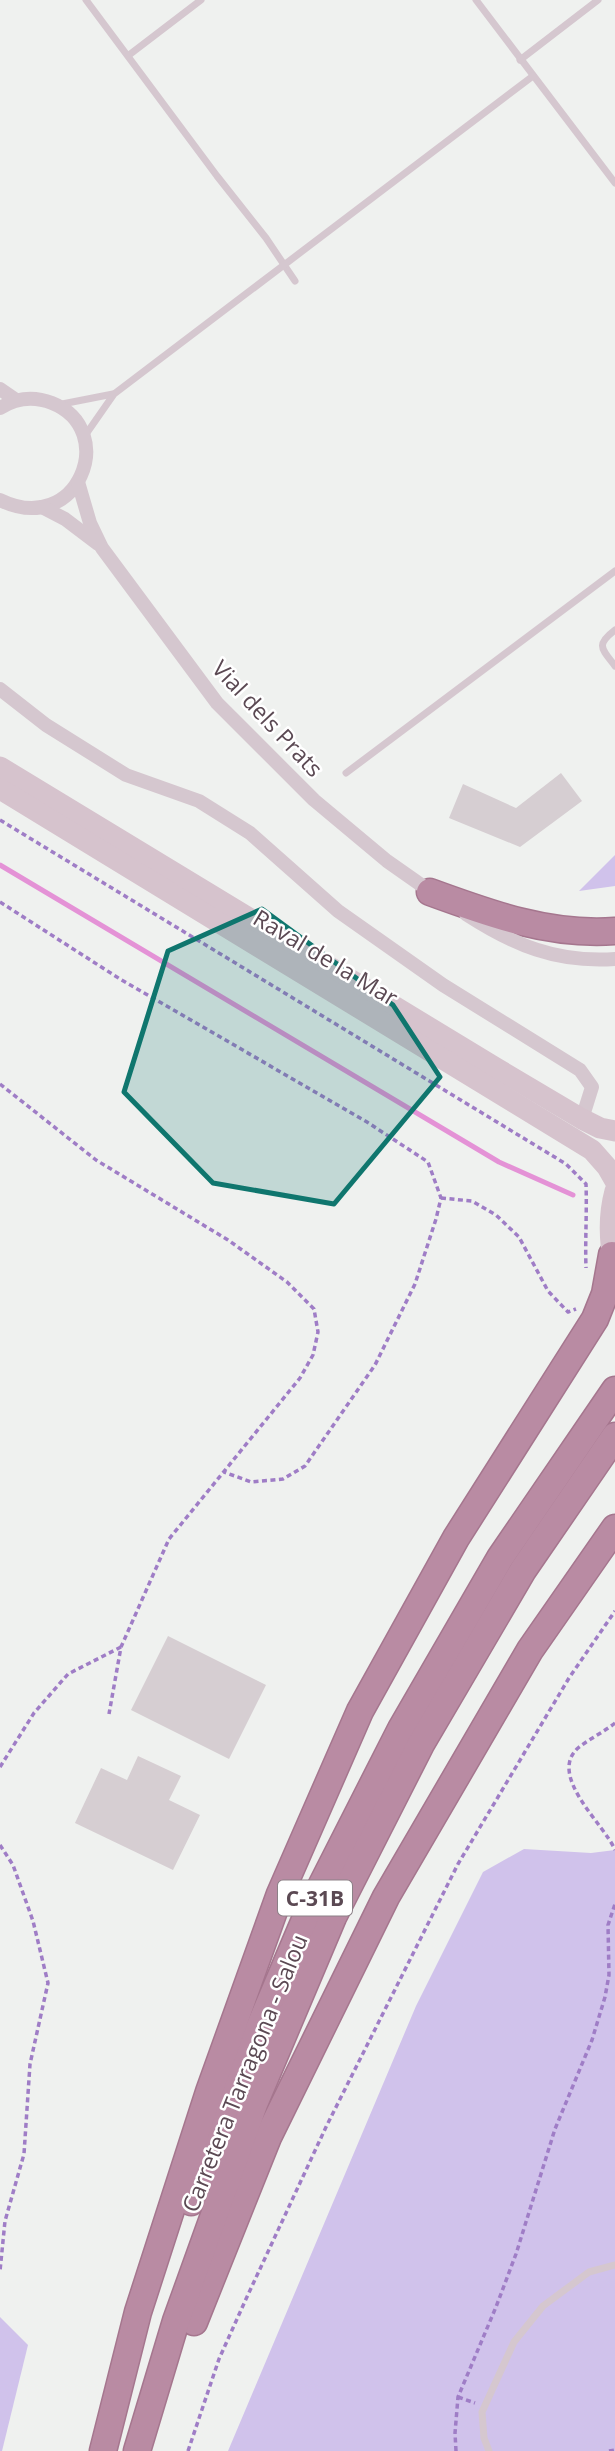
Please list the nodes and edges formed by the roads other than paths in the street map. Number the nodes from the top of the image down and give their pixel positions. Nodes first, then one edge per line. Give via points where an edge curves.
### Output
1 (86, 0) edge
2 (201, 0) edge
3 (476, 0) edge
4 (598, 0) edge
5 (129, 55) junction
6 (520, 60) junction
7 (533, 76) junction
8 (615, 183) edge
9 (285, 264) junction
10 (295, 281) dead end
11 (0, 389) edge
12 (114, 394) junction
13 (16, 400) junction
14 (57, 405) junction
15 (0, 408) edge
16 (84, 438) junction
17 (78, 482) junction
18 (0, 500) edge
19 (42, 508) junction
20 (102, 548) junction
21 (615, 571) edge
22 (615, 631) edge
23 (615, 666) edge
24 (0, 689) edge
25 (0, 767) edge
26 (346, 773) dead end
27 (0, 789) edge
28 (430, 892) junction
29 (615, 931) edge
30 (615, 959) edge
31 (582, 1119) junction
32 (615, 1131) edge
33 (615, 1181) edge
34 (615, 1191) edge
35 (613, 1261) edge
36 (615, 1390) edge
37 (615, 1436) edge
38 (615, 1528) edge
39 (615, 2264) edge
40 (103, 2451) edge
41 (109, 2451) edge
42 (137, 2451) edge
43 (145, 2451) edge
44 (489, 2451) edge

1 - 5 lane
2 - 5 lane
3 - 6 lane
4 - 6 lane
5 - 9 lane
6 - 7 lane
7 - 8 lane
7 - 9 lane
9 - 10 lane
9 - 12 lane
11 - 13 street
12 - 14 lane
12 - 16 lane
13 - 14 street
13 - 15 street
14 - 16 street via 74,419
16 - 17 street via 85,461
17 - 19 street via 68,494
17 - 20 street, Vial dels Prats
18 - 19 street, Vial dels Prats
19 - 20 street, Vial dels Prats via 65,519
20 - 28 street, Vial dels Prats via 217,703 314,800
21 - 26 lane
22 - 23 lane via 602,644
24 - 31 street via 46,725 126,775 199,801 250,833 338,911 443,985 580,1070 592,1087
25 - 31 street, Raval de la Mar
27 - 33 street, Raval de la Mar via 592,1150
28 - 29 highway via 533,925 585,933
28 - 30 street, Vial dels Prats via 531,949 573,959
31 - 32 street, Raval de la Mar
34 - 35 street via 610,1219
35 - 40 highway via 594,1319 456,1538 366,1700 280,1894 209,2092 138,2312
36 - 41 highway, Carretera Tarragona - Salou / C-31B via 500,1558 401,1729 310,1908 230,2096 150,2315
37 - 42 highway, Carretera Tarragona - Salou / C-31B via 523,1570 421,1744 333,1917 254,2104 176,2320
38 - 43 highway via 530,1650 386,1897 268,2137
39 - 44 lane via 590,2272 543,2306 514,2342 482,2412

